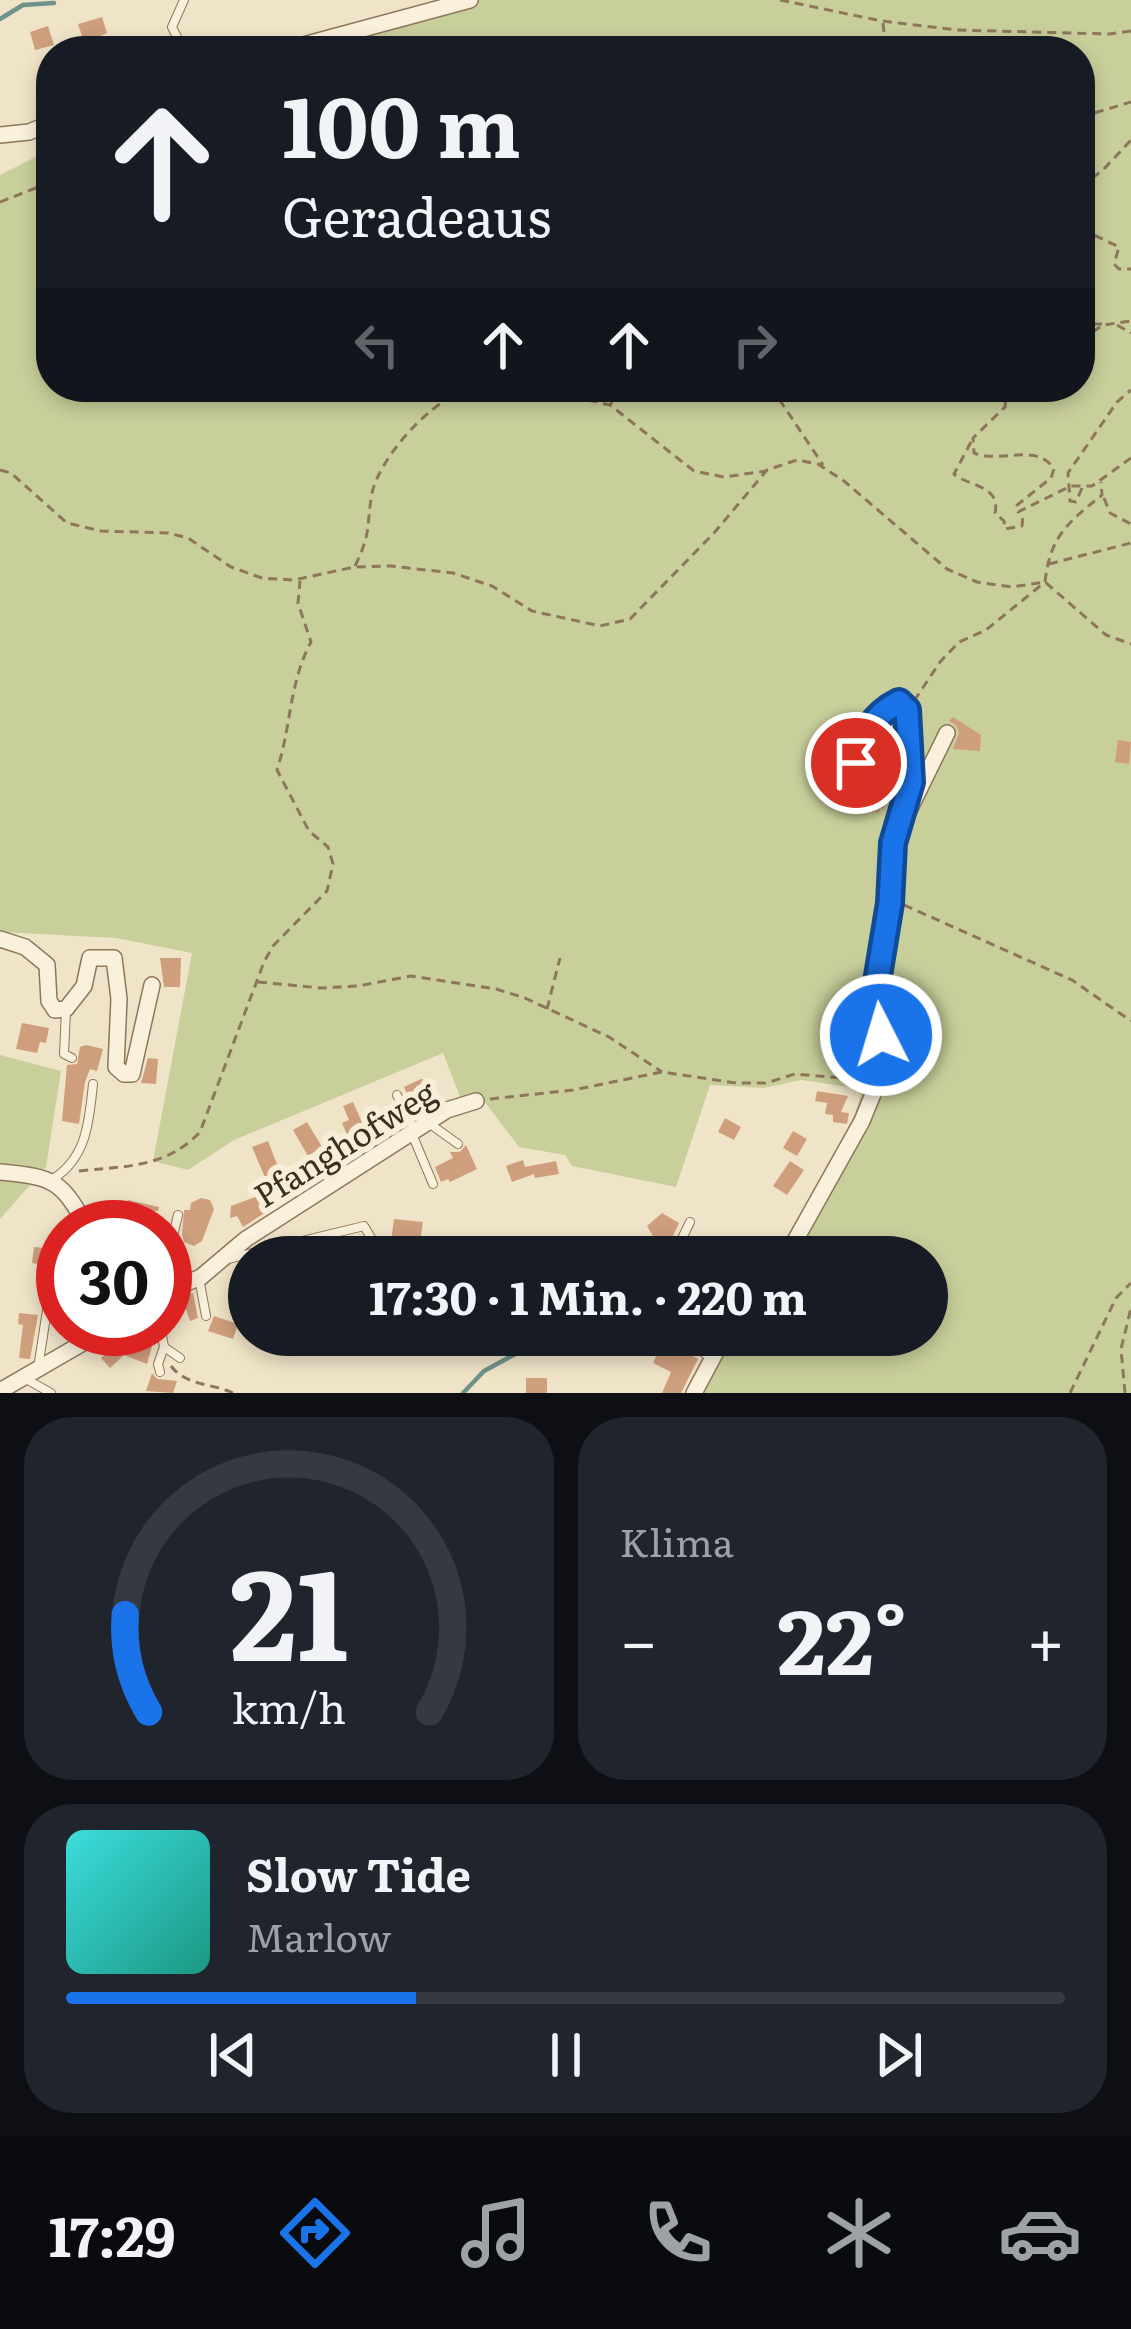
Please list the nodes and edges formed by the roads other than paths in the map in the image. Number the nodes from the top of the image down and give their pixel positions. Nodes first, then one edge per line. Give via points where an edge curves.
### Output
1 (184, 0) edge
2 (464, 1) edge
3 (176, 36) edge
4 (336, 36) edge
5 (36, 129) edge
6 (0, 136) edge
7 (881, 710) junction
8 (947, 733) dead end
9 (881, 745) dead end
10 (866, 785) dead end
11 (893, 843) junction
12 (0, 939) edge
13 (152, 986) dead end
14 (66, 1009) junction
15 (71, 1058) dead end
16 (94, 1084) dead end
17 (397, 1095) dead end
18 (476, 1101) road end
19 (419, 1130) junction
20 (458, 1144) dead end
21 (0, 1172) edge
22 (57, 1177) junction
23 (433, 1184) dead end
24 (72, 1200) edge
25 (690, 1222) dead end
26 (323, 1236) edge
27 (370, 1236) edge
28 (684, 1236) edge
29 (798, 1236) edge
30 (228, 1259) edge
31 (221, 1261) junction
32 (194, 1280) joint
33 (206, 1316) dead end
34 (36, 1352) edge
35 (61, 1356) edge
36 (161, 1356) edge
37 (177, 1356) edge
38 (708, 1356) edge
39 (180, 1358) dead end
40 (710, 1358) joint
41 (160, 1372) dead end
42 (31, 1374) junction
43 (0, 1391) edge
44 (51, 1393) edge
45 (694, 1393) edge

1 - 3 lane via 172,27
2 - 4 street
5 - 6 street
7 - 9 lane
7 - 10 lane via 856,763
7 - 11 lane via 899,702 907,710 911,782
8 - 11 street
11 - 29 street via 874,1000 884,1067
12 - 14 street via 47,964 49,1000 55,1010
13 - 14 street via 131,1074 116,1067 114,958 91,958 84,986
14 - 15 lane via 64,1054
16 - 22 lane via 80,1152
17 - 19 lane
18 - 19 street, Pfanghofweg
19 - 20 lane
19 - 23 lane
19 - 31 street, Pfanghofweg
21 - 22 street
22 - 24 street
25 - 28 lane
26 - 27 lane via 364,1226
30 - 31 lane
31 - 32 street, Pfanghofweg
32 - 33 lane
34 - 42 lane
35 - 42 street
36 - 41 lane
37 - 39 lane
38 - 40 lane
40 - 45 street
42 - 43 street
42 - 44 lane

